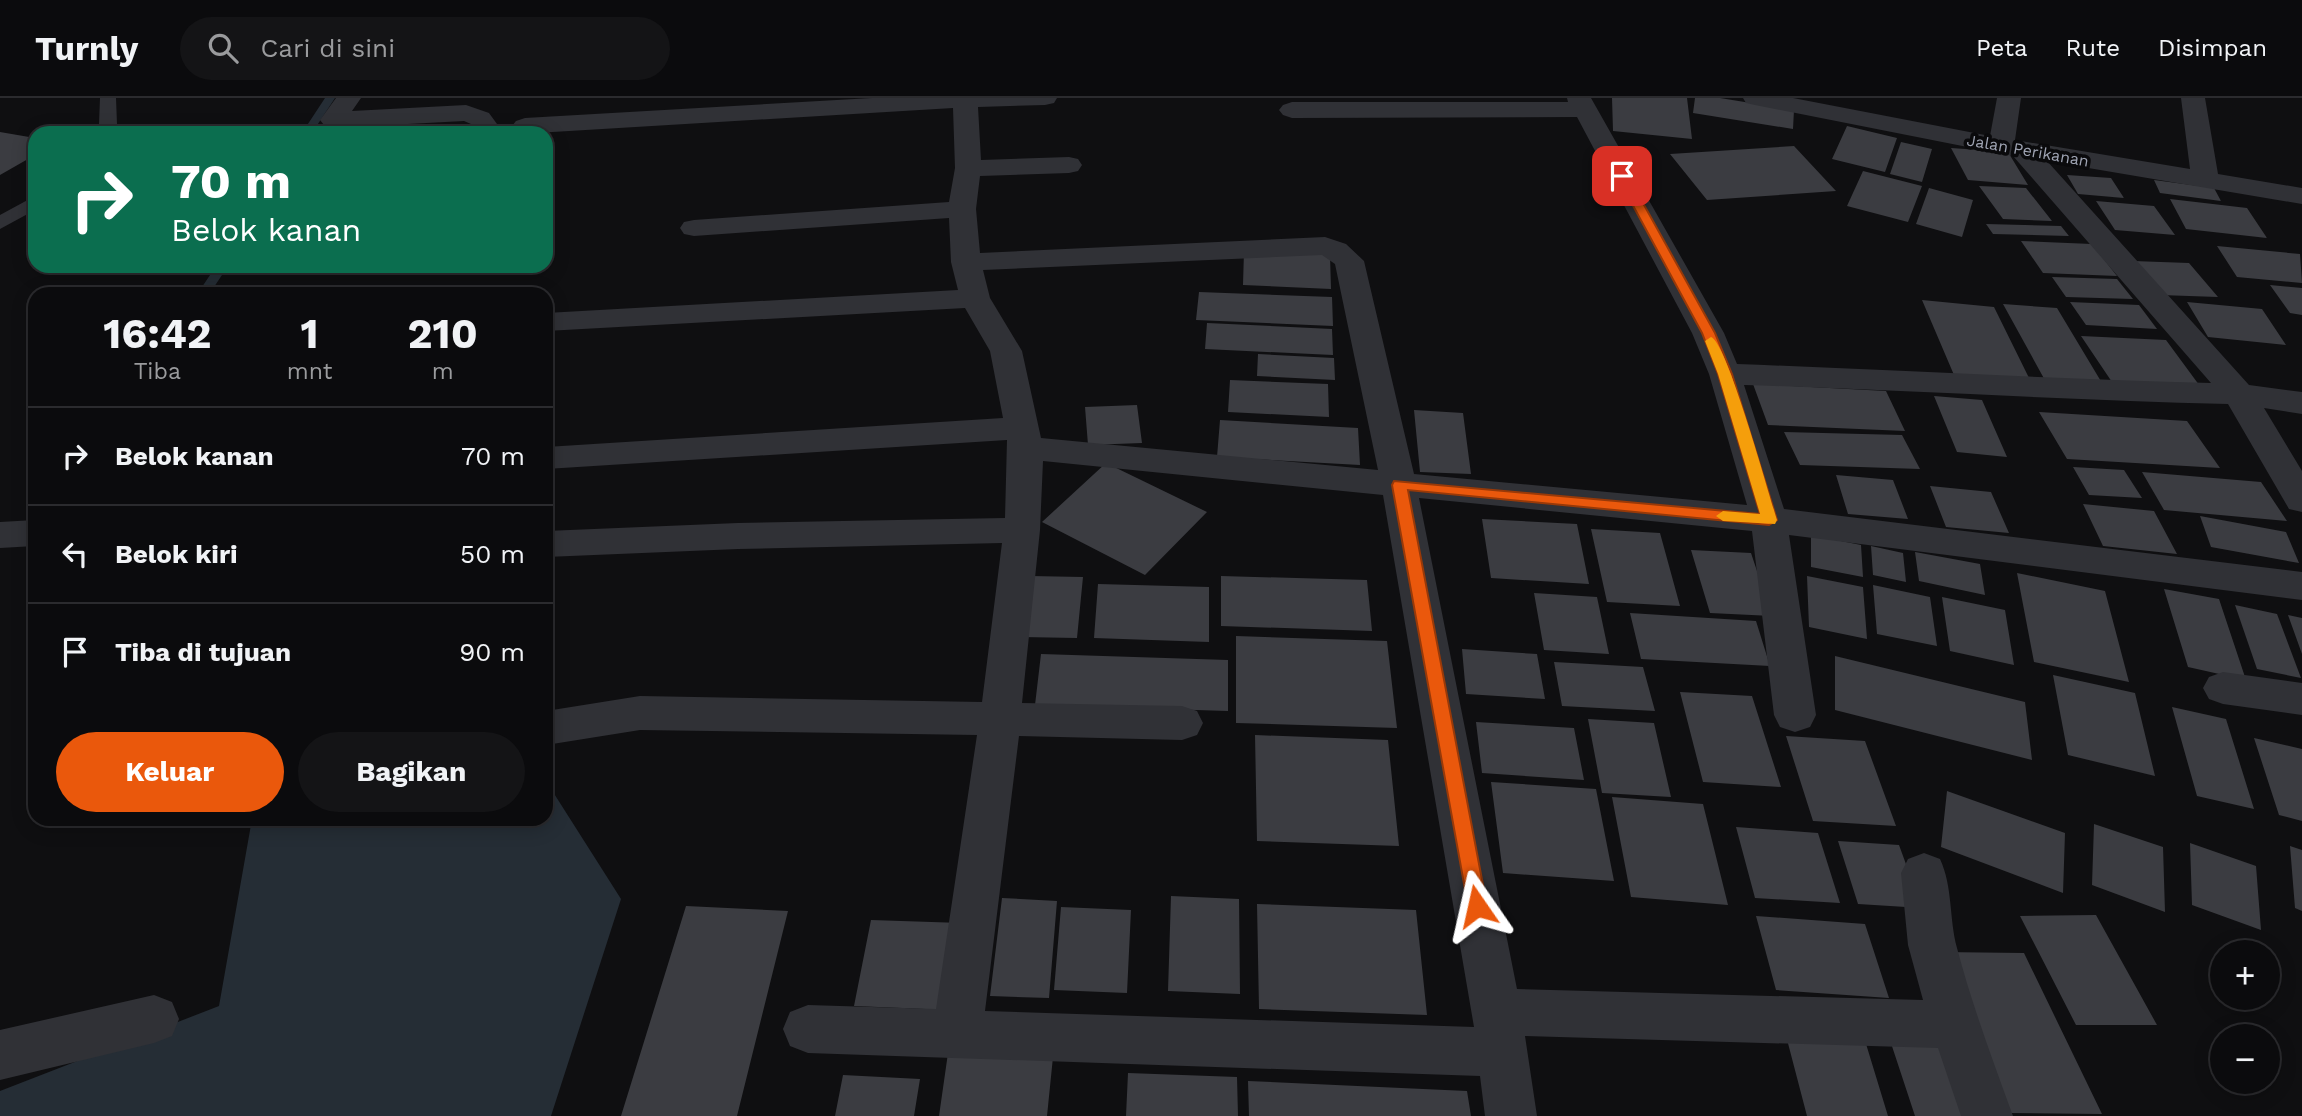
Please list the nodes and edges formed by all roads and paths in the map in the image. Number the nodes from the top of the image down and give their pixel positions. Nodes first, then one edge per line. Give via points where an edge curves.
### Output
1 (108, 98) edge
2 (349, 98) edge
3 (1045, 98) edge
4 (1755, 98) edge
5 (2009, 98) edge
6 (2193, 98) edge
7 (965, 99) edge
8 (1582, 104) edge
9 (1292, 110) dead end
10 (106, 126) edge
11 (329, 126) edge
12 (483, 126) edge
13 (525, 126) dead end
14 (2011, 148) junction
15 (1069, 165) dead end
16 (968, 168) junction
17 (2205, 180) junction
18 (2302, 196) edge
19 (28, 206) edge
20 (962, 209) junction
21 (0, 223) edge
22 (694, 228) dead end
23 (966, 262) junction
24 (975, 298) junction
25 (553, 323) edge
26 (1725, 374) junction
27 (2239, 394) junction
28 (2302, 403) edge
29 (1024, 438) junction
30 (553, 458) edge
31 (1399, 485) junction
32 (2302, 500) edge
33 (1769, 520) junction
34 (1022, 530) junction
35 (28, 533) edge
36 (0, 535) edge
37 (553, 544) edge
38 (2302, 586) edge
39 (2223, 688) dead end
40 (2302, 699) edge
41 (1795, 715) dead end
42 (1000, 719) junction
43 (1182, 723) dead end
44 (553, 727) edge
45 (1924, 873) dead end
46 (154, 1019) dead end
47 (1955, 1025) junction
48 (808, 1029) dead end
49 (1499, 1032) junction
50 (957, 1035) junction
51 (0, 1055) edge
52 (1511, 1116) edge
53 (1987, 1116) edge

1 - 10 lane
2 - 11 street
3 - 7 street
4 - 14 street, Jalan Perikanan
5 - 14 street
6 - 17 street
7 - 13 street
7 - 16 street
8 - 9 street
8 - 26 street via 1708,333
11 - 12 street via 466,113 480,118
14 - 17 street, Jalan Perikanan
14 - 27 street
15 - 16 street
16 - 20 street
17 - 18 street, Jalan Perikanan
19 - 21 lane
20 - 22 street
20 - 23 street
23 - 24 street
23 - 31 street via 1325,246 1336,250 1349,261
24 - 25 street
24 - 29 street via 1006,351
26 - 27 street
26 - 33 street
27 - 28 street
27 - 32 street
29 - 30 street
29 - 31 street
29 - 34 street
31 - 33 street
31 - 49 street
33 - 38 street
33 - 41 street
34 - 37 street
34 - 42 street
35 - 36 street
39 - 40 street
42 - 43 street
42 - 44 street via 640,713
42 - 50 street
45 - 47 street via 1931,945
46 - 51 street
47 - 49 street
47 - 53 street
48 - 50 street
49 - 50 street
49 - 52 street

